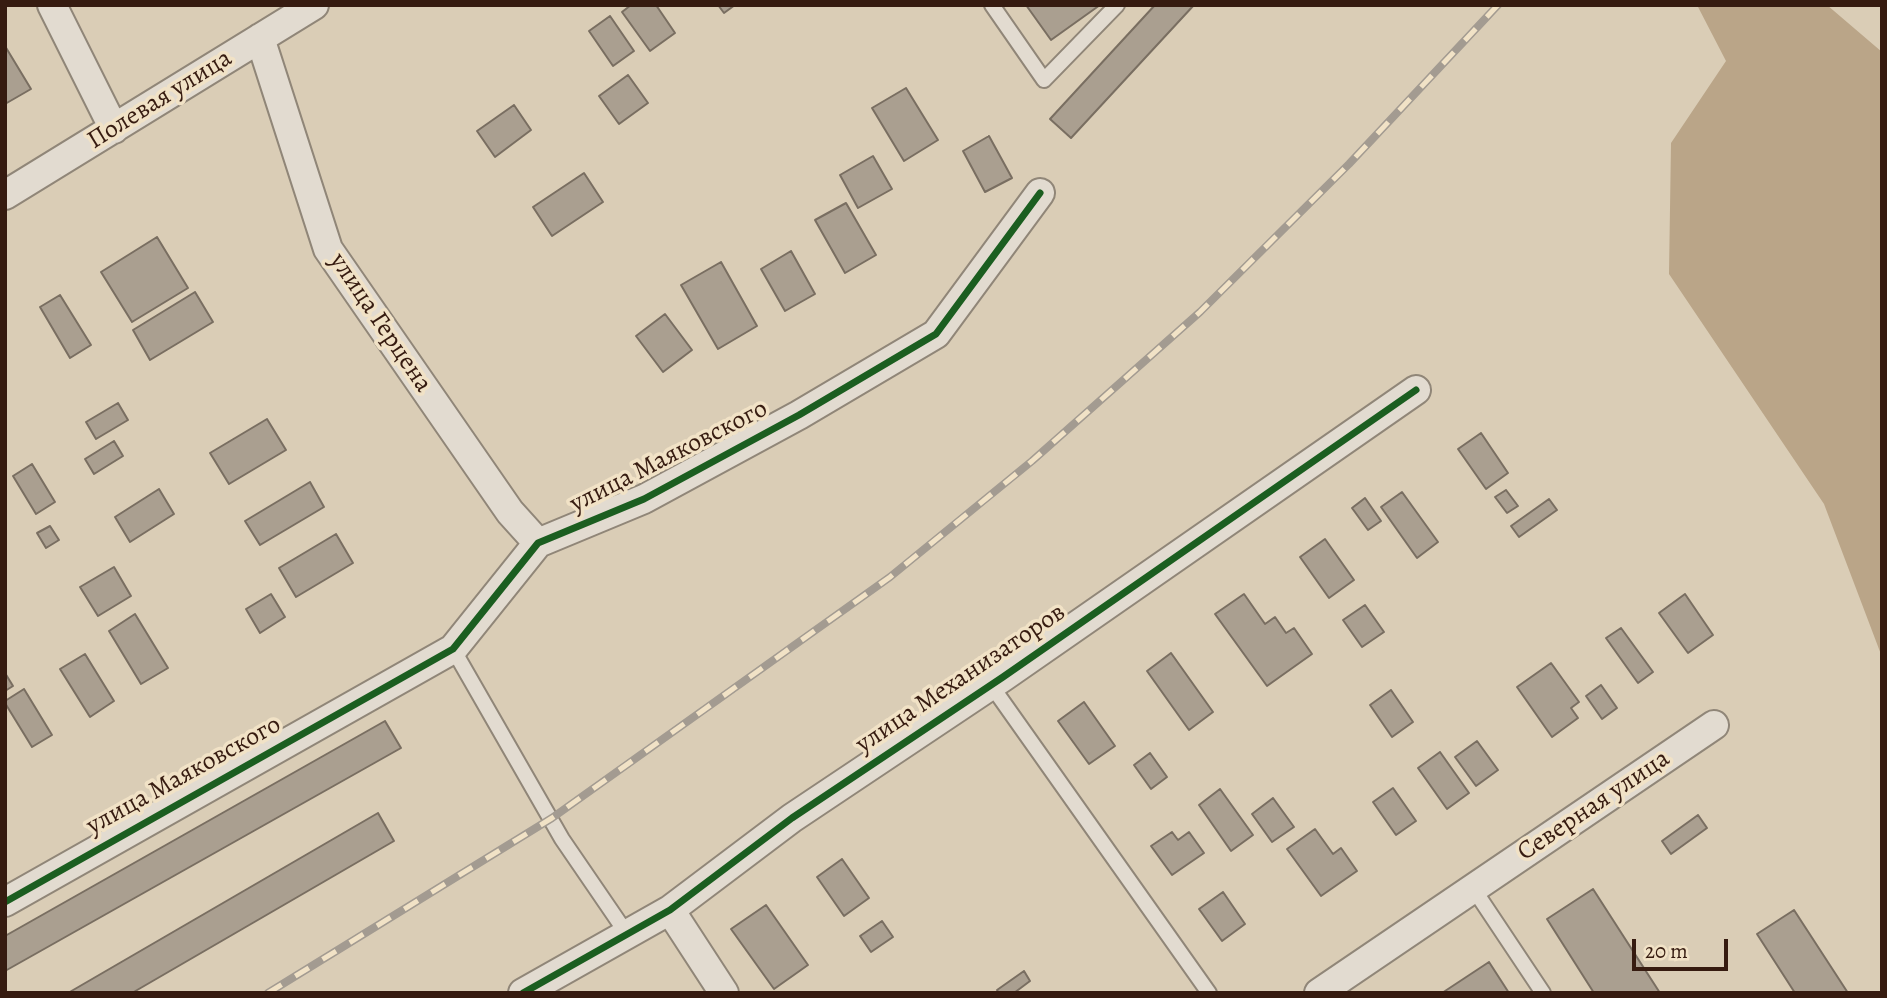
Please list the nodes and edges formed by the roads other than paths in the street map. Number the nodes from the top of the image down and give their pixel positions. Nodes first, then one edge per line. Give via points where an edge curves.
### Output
1 (52, 5) edge
2 (314, 5) edge
3 (992, 5) edge
4 (1116, 5) edge
5 (260, 37) junction
6 (114, 130) junction
7 (1040, 193) dead end
8 (5, 195) edge
9 (1416, 390) dead end
10 (538, 543) junction
11 (453, 649) junction
12 (991, 685) junction
13 (1714, 725) dead end
14 (1473, 888) junction
15 (5, 902) edge
16 (670, 910) junction
17 (627, 934) junction
18 (523, 993) edge
19 (724, 993) edge
20 (1209, 993) edge
21 (1319, 993) edge
22 (1543, 993) edge

1 - 6 street
2 - 5 street, Полевая улица
3 - 4 lane via 1044,80
5 - 6 street, Полевая улица
5 - 10 street, улица Герцена via 328,249 510,512
6 - 8 street, Полевая улица
7 - 10 street, улица Маяковского via 936,334 644,499
9 - 12 street, улица Механизаторов
10 - 11 street, улица Маяковского
11 - 15 street, улица Маяковского
11 - 17 lane via 562,838
12 - 16 street, улица Механизаторов via 792,818
12 - 20 lane
13 - 14 street, Северная улица
14 - 21 street, Северная улица
14 - 22 lane
16 - 17 street, улица Механизаторов
16 - 19 street
17 - 18 street, улица Механизаторов

